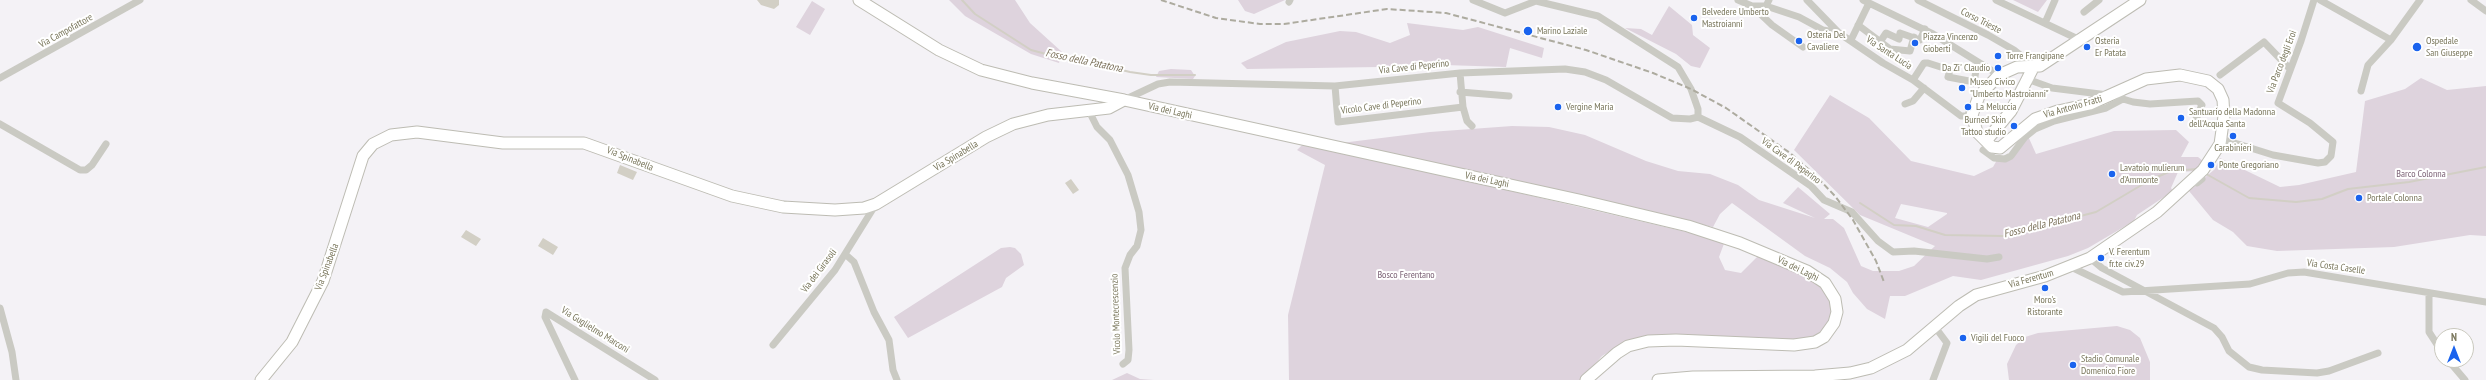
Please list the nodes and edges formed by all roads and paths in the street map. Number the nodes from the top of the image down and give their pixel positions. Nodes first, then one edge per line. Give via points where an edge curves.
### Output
1 (140, 0) edge
2 (859, 0) edge
3 (1473, 0) edge
4 (1738, 0) edge
5 (1807, 0) edge
6 (1918, 0) edge
7 (1996, 0) edge
8 (2055, 0) edge
9 (2100, 0) edge
10 (2140, 0) edge
11 (2314, 0) edge
12 (2320, 0) edge
13 (2419, 0) edge
14 (2471, 0) edge
15 (1866, 2) edge
16 (1767, 3) edge
17 (1752, 6) junction
18 (2486, 10) edge
19 (2084, 12) dead end
20 (2046, 21) junction
21 (1858, 25) junction
22 (1925, 29) junction
23 (1839, 33) junction
24 (1914, 37) junction
25 (1850, 40) junction
26 (2080, 40) junction
27 (2391, 40) junction
28 (1880, 42) junction
29 (1803, 47) dead end
30 (1980, 64) junction
31 (2034, 66) junction
32 (2290, 69) junction
33 (1460, 73) junction
34 (1999, 75) junction
35 (2220, 75) dead end
36 (0, 78) edge
37 (2026, 79) junction
38 (1914, 80) junction
39 (1974, 83) junction
40 (1986, 85) junction
41 (1335, 86) junction
42 (1924, 88) junction
43 (2361, 91) dead end
44 (1460, 92) junction
45 (1509, 96) dead end
46 (2118, 96) junction
47 (1124, 100) junction
48 (1905, 104) dead end
49 (1463, 107) junction
50 (1089, 111) junction
51 (1698, 117) junction
52 (0, 124) edge
53 (2197, 125) dead end
54 (1472, 126) dead end
55 (2222, 139) junction
56 (106, 144) dead end
57 (1984, 146) junction
58 (876, 204) junction
59 (845, 254) junction
60 (1999, 257) dead end
61 (2090, 258) junction
62 (2070, 266) junction
63 (2146, 290) junction
64 (2429, 293) junction
65 (2486, 302) edge
66 (0, 308) edge
67 (1935, 327) junction
68 (2434, 340) edge
69 (773, 345) dead end
70 (2378, 353) dead end
71 (1123, 364) dead end
72 (2455, 368) edge
73 (1589, 378) edge
74 (16, 380) edge
75 (261, 380) edge
76 (575, 380) edge
77 (656, 380) edge
78 (898, 380) edge
79 (1658, 380) edge
80 (1933, 380) edge
81 (2465, 380) edge

1 - 36 street, Via Campofattore
2 - 47 main road, Via dei Laghi via 939,50 975,68 1032,83
3 - 51 street via 1505,12 1536,1 1598,16 1678,67 1691,89
4 - 17 street
5 - 23 street, Via Santa Lucia
6 - 31 street, Corso Trieste via 2014,50
7 - 20 street
8 - 20 street
9 - 19 street
10 - 26 main road
11 - 32 street, Via Parco degli Eroi
12 - 27 street
13 - 27 street
14 - 18 street
15 - 21 street
15 - 22 street
16 - 17 street
16 - 23 street via 1823,30
17 - 29 street via 1772,25
20 - 26 street
21 - 25 street
21 - 28 street
22 - 24 street via 1920,40
22 - 30 street
23 - 25 street, Via Santa Lucia
24 - 28 street via 1910,51 1890,48
24 - 28 street via 1900,32 1899,39 1886,33
25 - 38 street, Via Santa Lucia via 1883,63
26 - 31 main road via 2040,66
27 - 43 street via 2368,66
30 - 34 street
30 - 39 street via 1976,70
31 - 34 main road via 2017,67
31 - 37 main road
32 - 35 street via 2264,42
32 - 55 street, Via Parco degli Eroi via 2278,103 2333,142 2331,156 2325,162 2273,155
33 - 41 street, Via Cave di Peperino
33 - 44 street
33 - 51 street, Via Cave di Peperino via 1574,70 1610,82 1672,118
34 - 40 main road
37 - 46 street via 2052,88
37 - 57 main road via 2012,111
38 - 39 street via 1926,63 1950,70 1948,77
38 - 42 street, Via Santa Lucia
39 - 40 street
40 - 42 street, Via Santa Lucia via 1965,117
40 - 57 main road via 1972,115
41 - 47 street, Via Cave di Peperino via 1170,82 1151,87
41 - 49 street, Vicolo Cave di Peperino via 1338,122
42 - 48 street via 1913,101
44 - 45 street
44 - 49 street
46 - 53 street via 2150,104 2198,101 2202,105 2196,119
46 - 55 main road, Via Ferentum via 2137,82 2159,76 2180,75 2206,80 2216,87 2222,98
46 - 57 main road, Via Antonio Fratti via 2042,116 2025,126 2002,147
47 - 50 main road, Via Spinabella via 1115,107
47 - 73 main road, Via dei Laghi via 1694,228 1756,249 1810,273 1828,286 1836,301 1834,324 1824,337 1815,342 1794,345 1651,341 1622,349
49 - 54 street via 1467,121
50 - 58 main road, Via Spinabella via 1038,116 1007,127
50 - 71 street, Vicolo Montecrescenzio via 1097,127 1110,140 1128,175 1139,212 1141,230 1137,246 1125,268 1129,350 1128,360
51 - 60 street, Via Cave di Peperino via 1740,137 1811,186 1824,200 1852,212 1878,241 1893,252 1914,251 1987,259
52 - 56 street via 80,170 86,170 92,165
55 - 61 main road, Via Ferentum via 2197,180 2151,217
58 - 59 street, Via dei Girasoli
58 - 75 main road, Via Spinabella via 864,208 823,211 747,200 702,187 605,148 584,143 503,143 417,132 391,135 376,142 362,156 323,281 292,342
59 - 69 street, Via dei Girasoli
59 - 78 street via 854,262 889,340 893,370
61 - 62 main road, Via Ferentum
61 - 63 street via 2102,268
62 - 63 street, Via Costa Caselle via 2118,291
62 - 67 main road, Via Ferentum via 1976,295
63 - 64 street, Via Costa Caselle via 2245,284 2265,281 2288,273 2304,272
63 - 70 street via 2214,328 2238,360 2249,367 2318,373
64 - 65 street, Via Costa Caselle
64 - 68 street via 2429,332
66 - 74 street via 12,352
67 - 79 main road, Via Ferentum via 1902,354 1855,372 1809,376 1693,377
67 - 80 street via 1946,343
72 - 81 street
76 - 77 street, Via Guglielmo Marconi via 545,317 546,312

